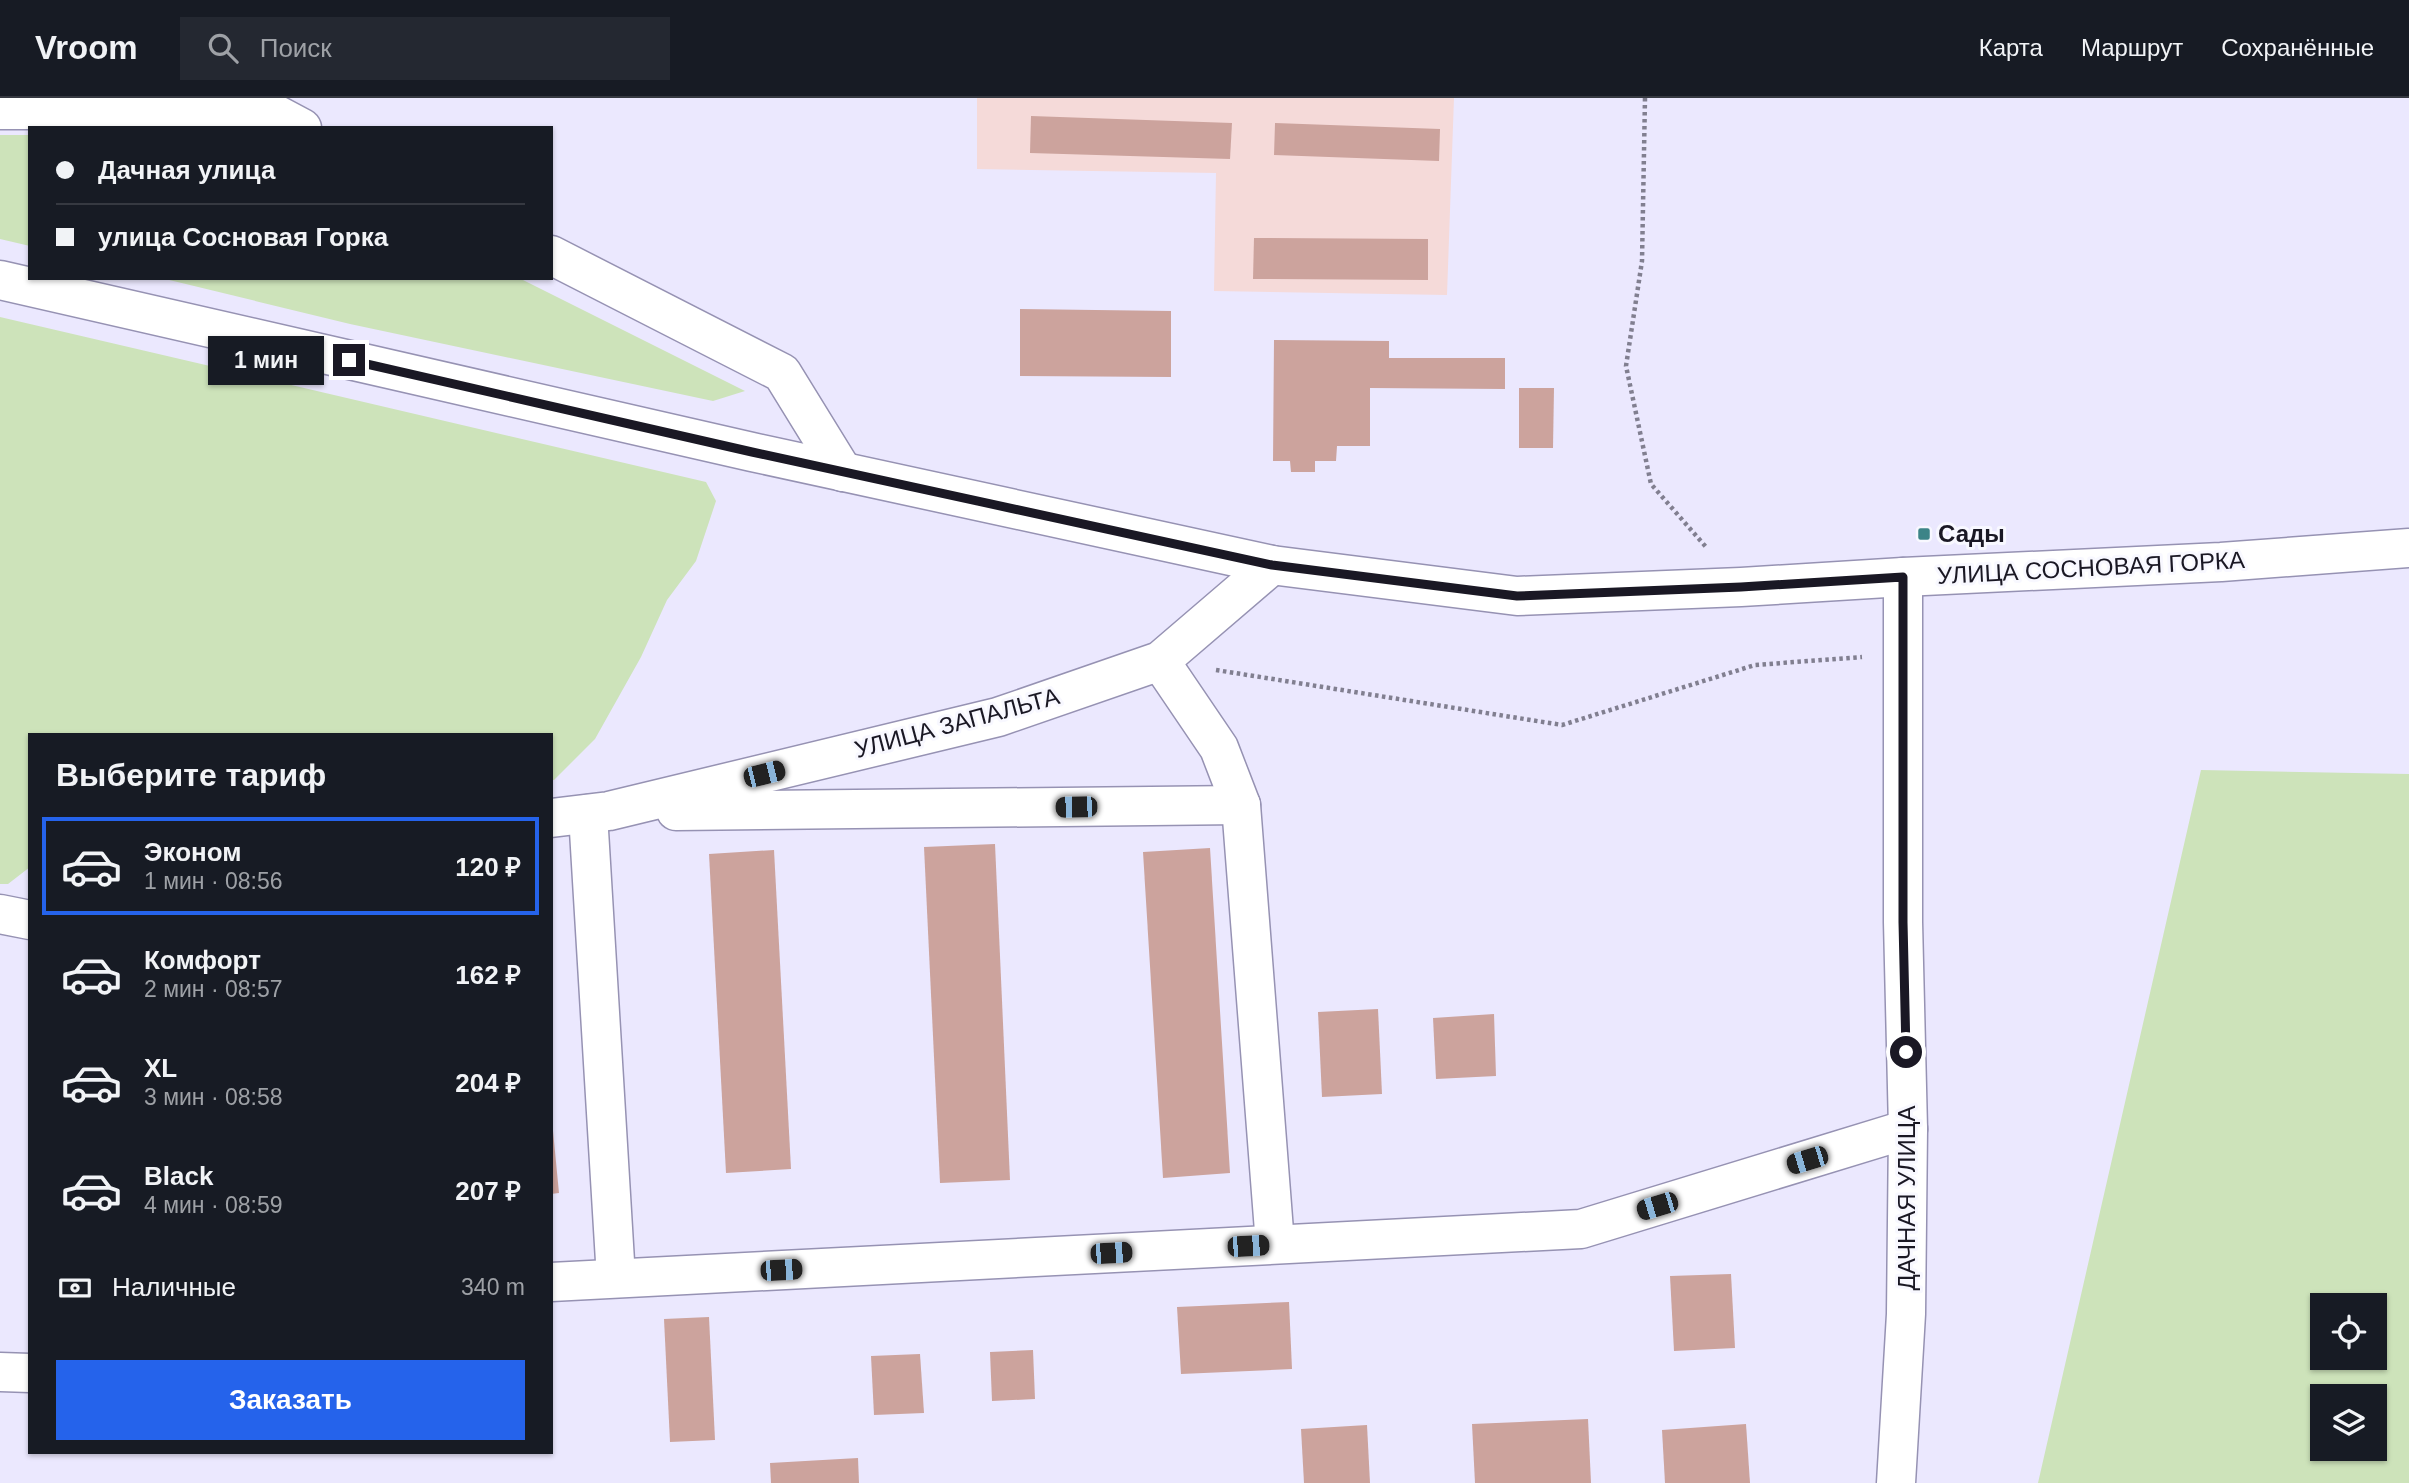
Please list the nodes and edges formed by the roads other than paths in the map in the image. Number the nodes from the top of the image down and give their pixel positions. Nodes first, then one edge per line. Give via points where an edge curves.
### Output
1 (0, 110) edge
2 (298, 126) edge
3 (553, 256) edge
4 (0, 280) edge
5 (843, 472) junction
6 (2409, 548) edge
7 (1272, 565) junction
8 (1903, 577) junction
9 (1160, 661) junction
10 (1241, 805) junction
11 (598, 813) junction
12 (553, 818) edge
13 (0, 914) edge
14 (28, 920) edge
15 (1908, 1129) junction
16 (1275, 1244) junction
17 (616, 1278) junction
18 (553, 1282) edge
19 (0, 1372) edge
20 (28, 1373) edge
21 (1896, 1483) edge

1 - 2 main road via 268,110
3 - 5 main road via 782,373
4 - 5 main road, УЛИЦА СОСНОВАЯ ГОРКА
5 - 7 main road, УЛИЦА СОСНОВАЯ ГОРКА
6 - 8 main road, УЛИЦА СОСНОВАЯ ГОРКА
7 - 8 main road, УЛИЦА СОСНОВАЯ ГОРКА via 1517,596
7 - 9 main road, УЛИЦА ЗАПАЛЬТА
8 - 15 main road, ДАЧНАЯ УЛИЦА
9 - 10 main road via 1220,748
9 - 11 main road, УЛИЦА ЗАПАЛЬТА via 998,717
10 - 11 main road, УЛИЦА ЗАПАЛЬТА
10 - 16 main road
11 - 12 main road, УЛИЦА ЗАПАЛЬТА
11 - 17 main road
13 - 14 main road
15 - 16 main road via 1581,1229
15 - 21 main road, ДАЧНАЯ УЛИЦА via 1906,1314
16 - 17 main road
17 - 18 main road
19 - 20 main road

